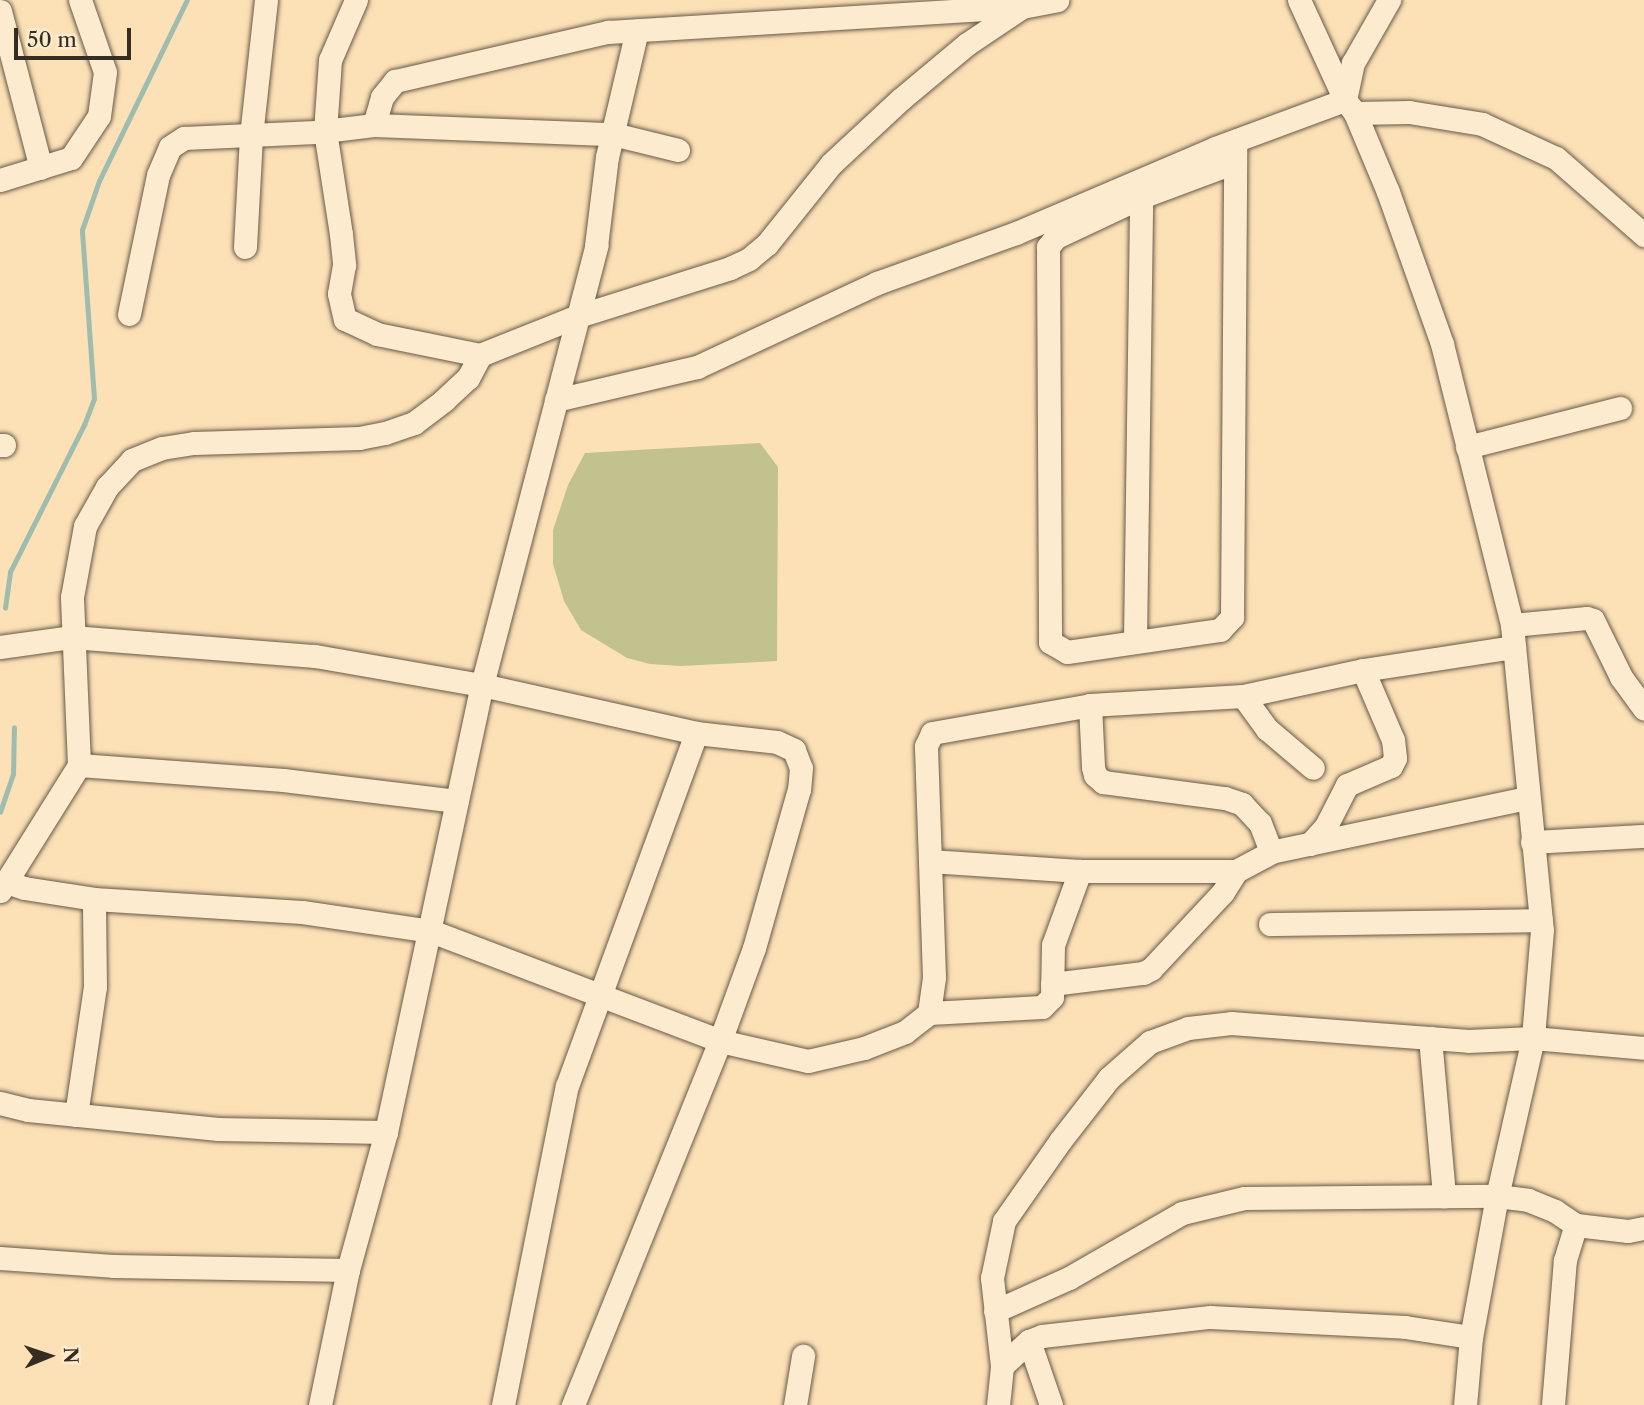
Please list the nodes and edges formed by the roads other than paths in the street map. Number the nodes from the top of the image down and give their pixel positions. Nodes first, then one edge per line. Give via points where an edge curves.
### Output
1 (80, 0) edge
2 (266, 0) edge
3 (356, 0) edge
4 (1057, 0) edge
5 (1299, 0) edge
6 (1389, 0) edge
7 (1022, 4) edge
8 (0, 11) edge
9 (637, 30) junction
10 (1350, 106) junction
11 (374, 125) junction
12 (325, 131) junction
13 (613, 134) junction
14 (251, 136) junction
15 (678, 150) dead end
16 (1235, 152) junction
17 (41, 168) junction
18 (0, 180) edge
19 (1141, 197) junction
20 (1644, 235) edge
21 (245, 247) dead end
22 (129, 314) dead end
23 (575, 317) junction
24 (480, 355) junction
25 (556, 400) junction
26 (1620, 408) dead end
27 (1467, 447) junction
28 (1513, 636) junction
29 (72, 637) junction
30 (1135, 641) junction
31 (0, 647) edge
32 (1363, 670) junction
33 (482, 685) junction
34 (1243, 696) junction
35 (1090, 705) junction
36 (1644, 709) edge
37 (696, 733) junction
38 (79, 765) junction
39 (1313, 768) dead end
40 (1527, 798) junction
41 (457, 801) junction
42 (1644, 836) edge
43 (1532, 842) junction
44 (1310, 844) junction
45 (1271, 852) junction
46 (930, 862) junction
47 (1080, 871) junction
48 (1236, 871) junction
49 (3, 886) edge
50 (94, 899) junction
51 (1541, 920) junction
52 (1270, 924) dead end
53 (431, 931) junction
54 (1052, 984) junction
55 (601, 993) junction
56 (929, 1013) junction
57 (1430, 1038) junction
58 (1533, 1038) junction
59 (720, 1041) junction
60 (1644, 1048) edge
61 (0, 1103) edge
62 (76, 1115) junction
63 (386, 1132) junction
64 (1444, 1196) junction
65 (1497, 1196) junction
66 (1576, 1225) junction
67 (1644, 1228) edge
68 (0, 1258) edge
69 (348, 1270) junction
70 (995, 1311) junction
71 (1471, 1337) junction
72 (1030, 1341) junction
73 (803, 1356) dead end
74 (1002, 1366) junction
75 (320, 1405) edge
76 (503, 1405) edge
77 (573, 1405) edge
78 (795, 1405) edge
79 (998, 1405) edge
80 (1051, 1405) edge
81 (1465, 1405) edge
82 (1553, 1405) edge

1 - 17 street via 104,72 103,99 99,116 71,158
2 - 14 street
3 - 12 street via 330,60
4 - 7 street
5 - 10 street
6 - 10 street via 1353,63
7 - 9 street
7 - 23 street via 901,99 831,164 767,244 749,259
8 - 17 street
9 - 11 street via 608,32 395,81 382,97
9 - 13 street
10 - 16 street
10 - 20 street via 1482,124 1556,158
10 - 27 street via 1388,192 1442,344
11 - 12 street
11 - 13 street
12 - 14 street
12 - 24 street via 341,234 344,265 339,294 345,319 377,334
13 - 15 street
13 - 23 street via 596,246
14 - 21 street
14 - 22 street via 184,138 170,148 158,175
16 - 19 street
16 - 25 street via 947,261 877,282 697,367
16 - 30 street via 1232,617 1220,630
17 - 18 street
19 - 30 street
19 - 30 street via 1056,237 1048,247 1050,642 1067,652
23 - 24 street
23 - 25 street
24 - 29 street via 468,378 444,400 414,423 386,433 359,438 194,443 162,448 132,460 107,487 85,526 72,597
25 - 33 street
26 - 27 street
27 - 28 street
28 - 32 street
28 - 36 street via 1593,620
28 - 40 street
29 - 31 street
29 - 33 street via 315,656
29 - 38 street
32 - 34 street
32 - 44 street via 1393,740 1395,758 1391,766 1347,785 1326,826
33 - 37 street
33 - 41 street
34 - 35 street
34 - 39 street via 1266,729
35 - 45 street via 1093,767 1103,782 1242,803 1260,823
35 - 46 street via 932,733 926,746
37 - 55 street
37 - 59 street via 777,742 794,750 801,768 754,948
38 - 41 street via 283,780
38 - 49 street
40 - 43 street
40 - 44 street
41 - 53 street
42 - 43 street
43 - 51 street
44 - 45 street
45 - 48 street
46 - 47 street
46 - 56 street via 934,977
47 - 48 street
47 - 54 street via 1053,945
48 - 54 street via 1223,892 1151,969
49 - 50 street
50 - 53 street via 302,912
50 - 62 street via 93,1006
51 - 52 street
51 - 58 street
53 - 55 street
53 - 63 street
54 - 56 street via 1052,997 1042,1007
55 - 59 street
55 - 76 street via 567,1086
56 - 59 street via 905,1032 864,1048 808,1061
57 - 58 street
57 - 64 street
57 - 70 street via 1231,1023 1188,1028 1150,1042 1109,1078 1004,1221 992,1278
58 - 60 street
58 - 65 street
59 - 77 street
61 - 62 street
62 - 63 street via 218,1129
63 - 69 street
64 - 65 street
64 - 70 street via 1244,1198 1182,1213 1069,1278
65 - 66 street via 1528,1200
65 - 71 street
66 - 67 street via 1628,1231
66 - 82 street via 1565,1260
68 - 69 street via 113,1266
69 - 75 street
70 - 74 street
71 - 72 street via 1405,1327 1210,1317
71 - 81 street
72 - 74 street
72 - 80 street
73 - 78 street
74 - 79 street

